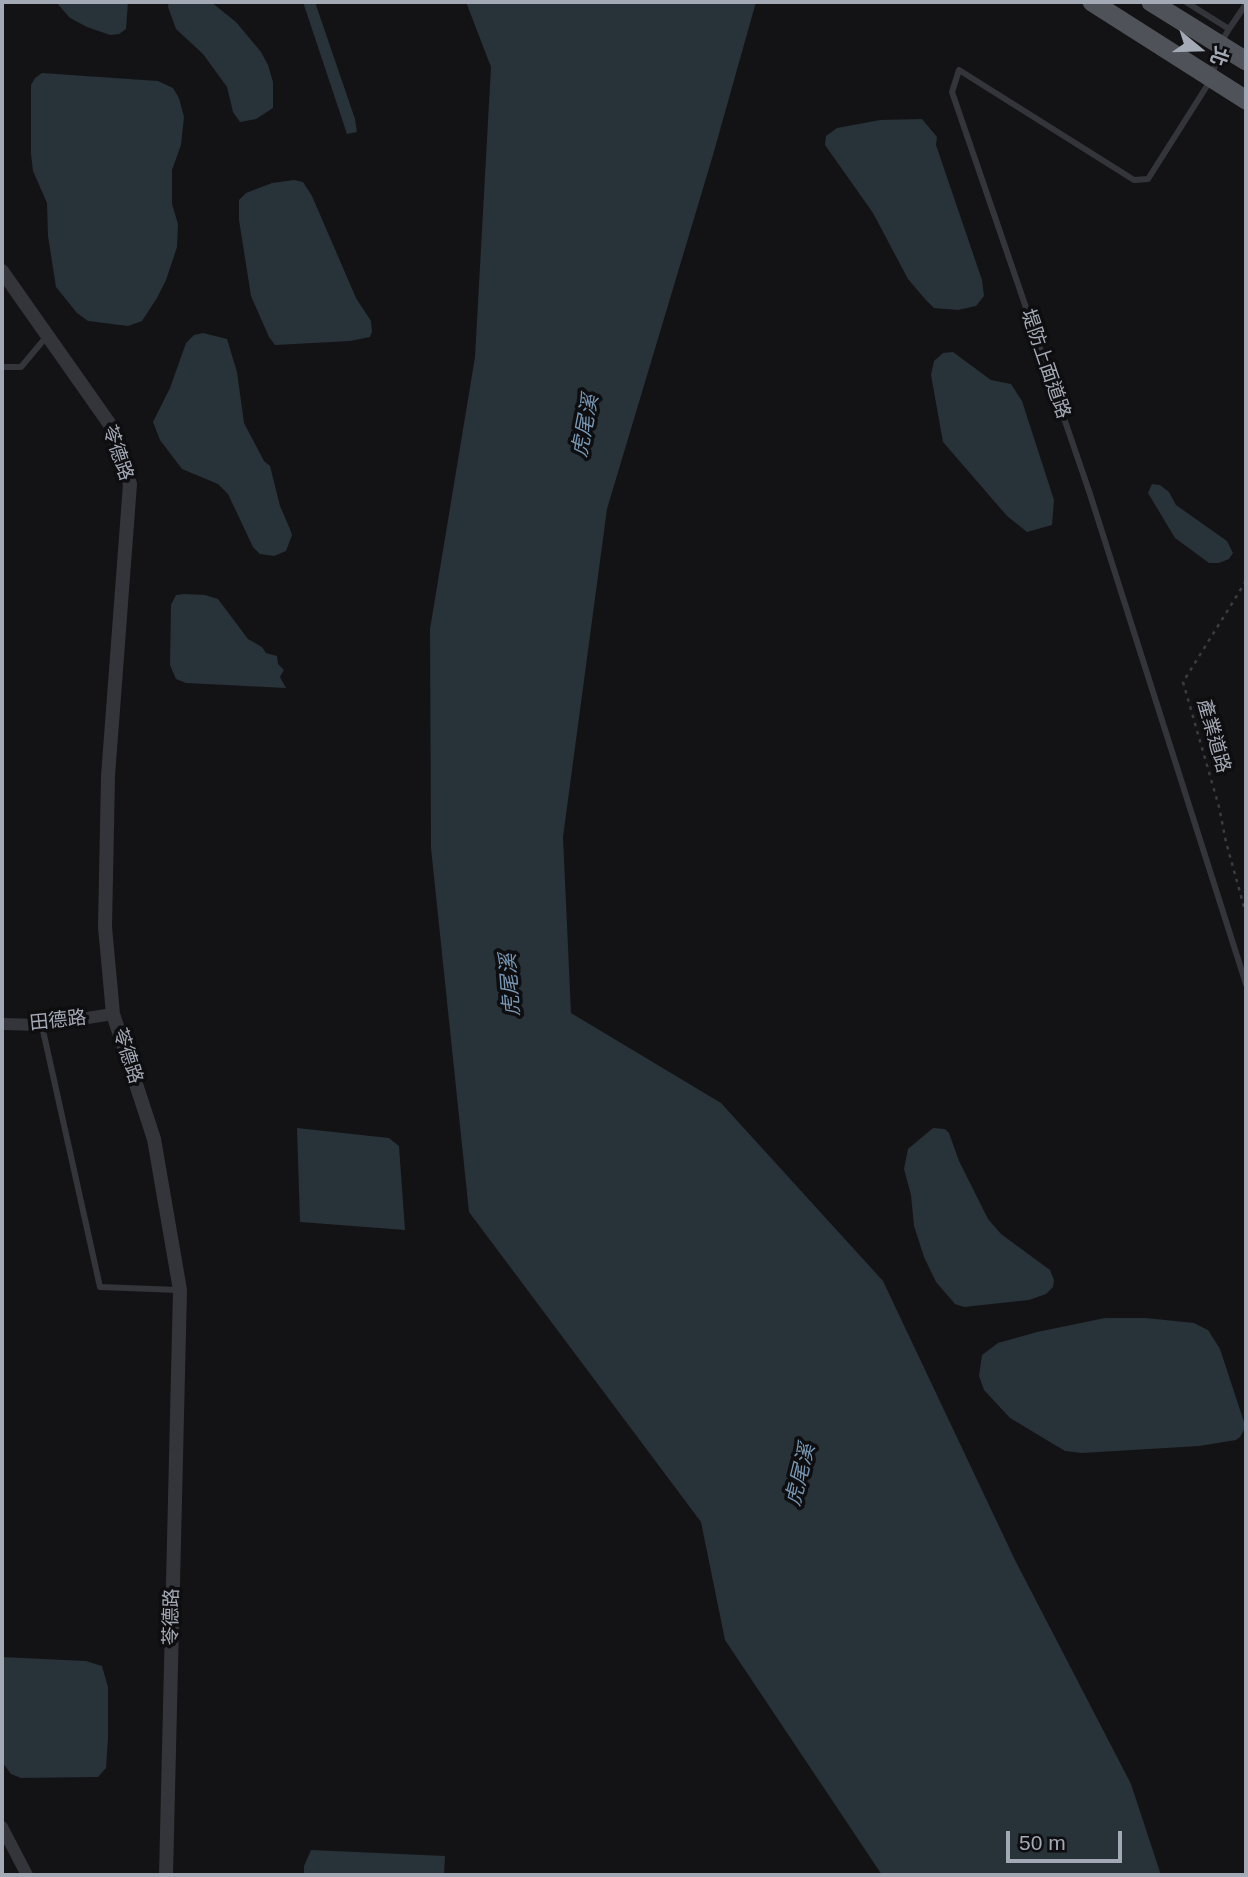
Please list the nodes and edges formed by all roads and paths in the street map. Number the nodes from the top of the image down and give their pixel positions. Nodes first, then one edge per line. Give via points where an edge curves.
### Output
1 (1091, 2) edge
2 (1152, 2) edge
3 (1186, 2) edge
4 (1246, 4) edge
5 (1224, 36) junction
6 (1246, 61) edge
7 (1212, 78) junction
8 (1246, 100) edge
9 (2, 271) edge
10 (47, 336) junction
11 (2, 367) edge
12 (1246, 581) edge
13 (1246, 914) edge
14 (1246, 984) edge
15 (113, 1014) junction
16 (2, 1024) edge
17 (42, 1025) junction
18 (180, 1290) junction
19 (2, 1827) edge
20 (27, 1875) edge
21 (166, 1875) edge

1 - 7 main road
2 - 5 main road
3 - 5 lane
4 - 5 lane
5 - 6 main road
5 - 7 lane
7 - 8 main road
7 - 14 lane, 堤防上面道路 via 1148,179 1134,180 959,70 952,92 1089,491
9 - 10 street, 苓德路
10 - 11 lane via 21,367
10 - 15 street, 苓德路 via 111,426 130,484 108,775 105,928
12 - 13 path, 產業道路 via 1182,682
15 - 17 street, 田德路
15 - 18 street, 苓德路 via 154,1139
16 - 17 street, 田德路
17 - 18 lane via 100,1287
18 - 21 street, 苓德路
19 - 20 street

